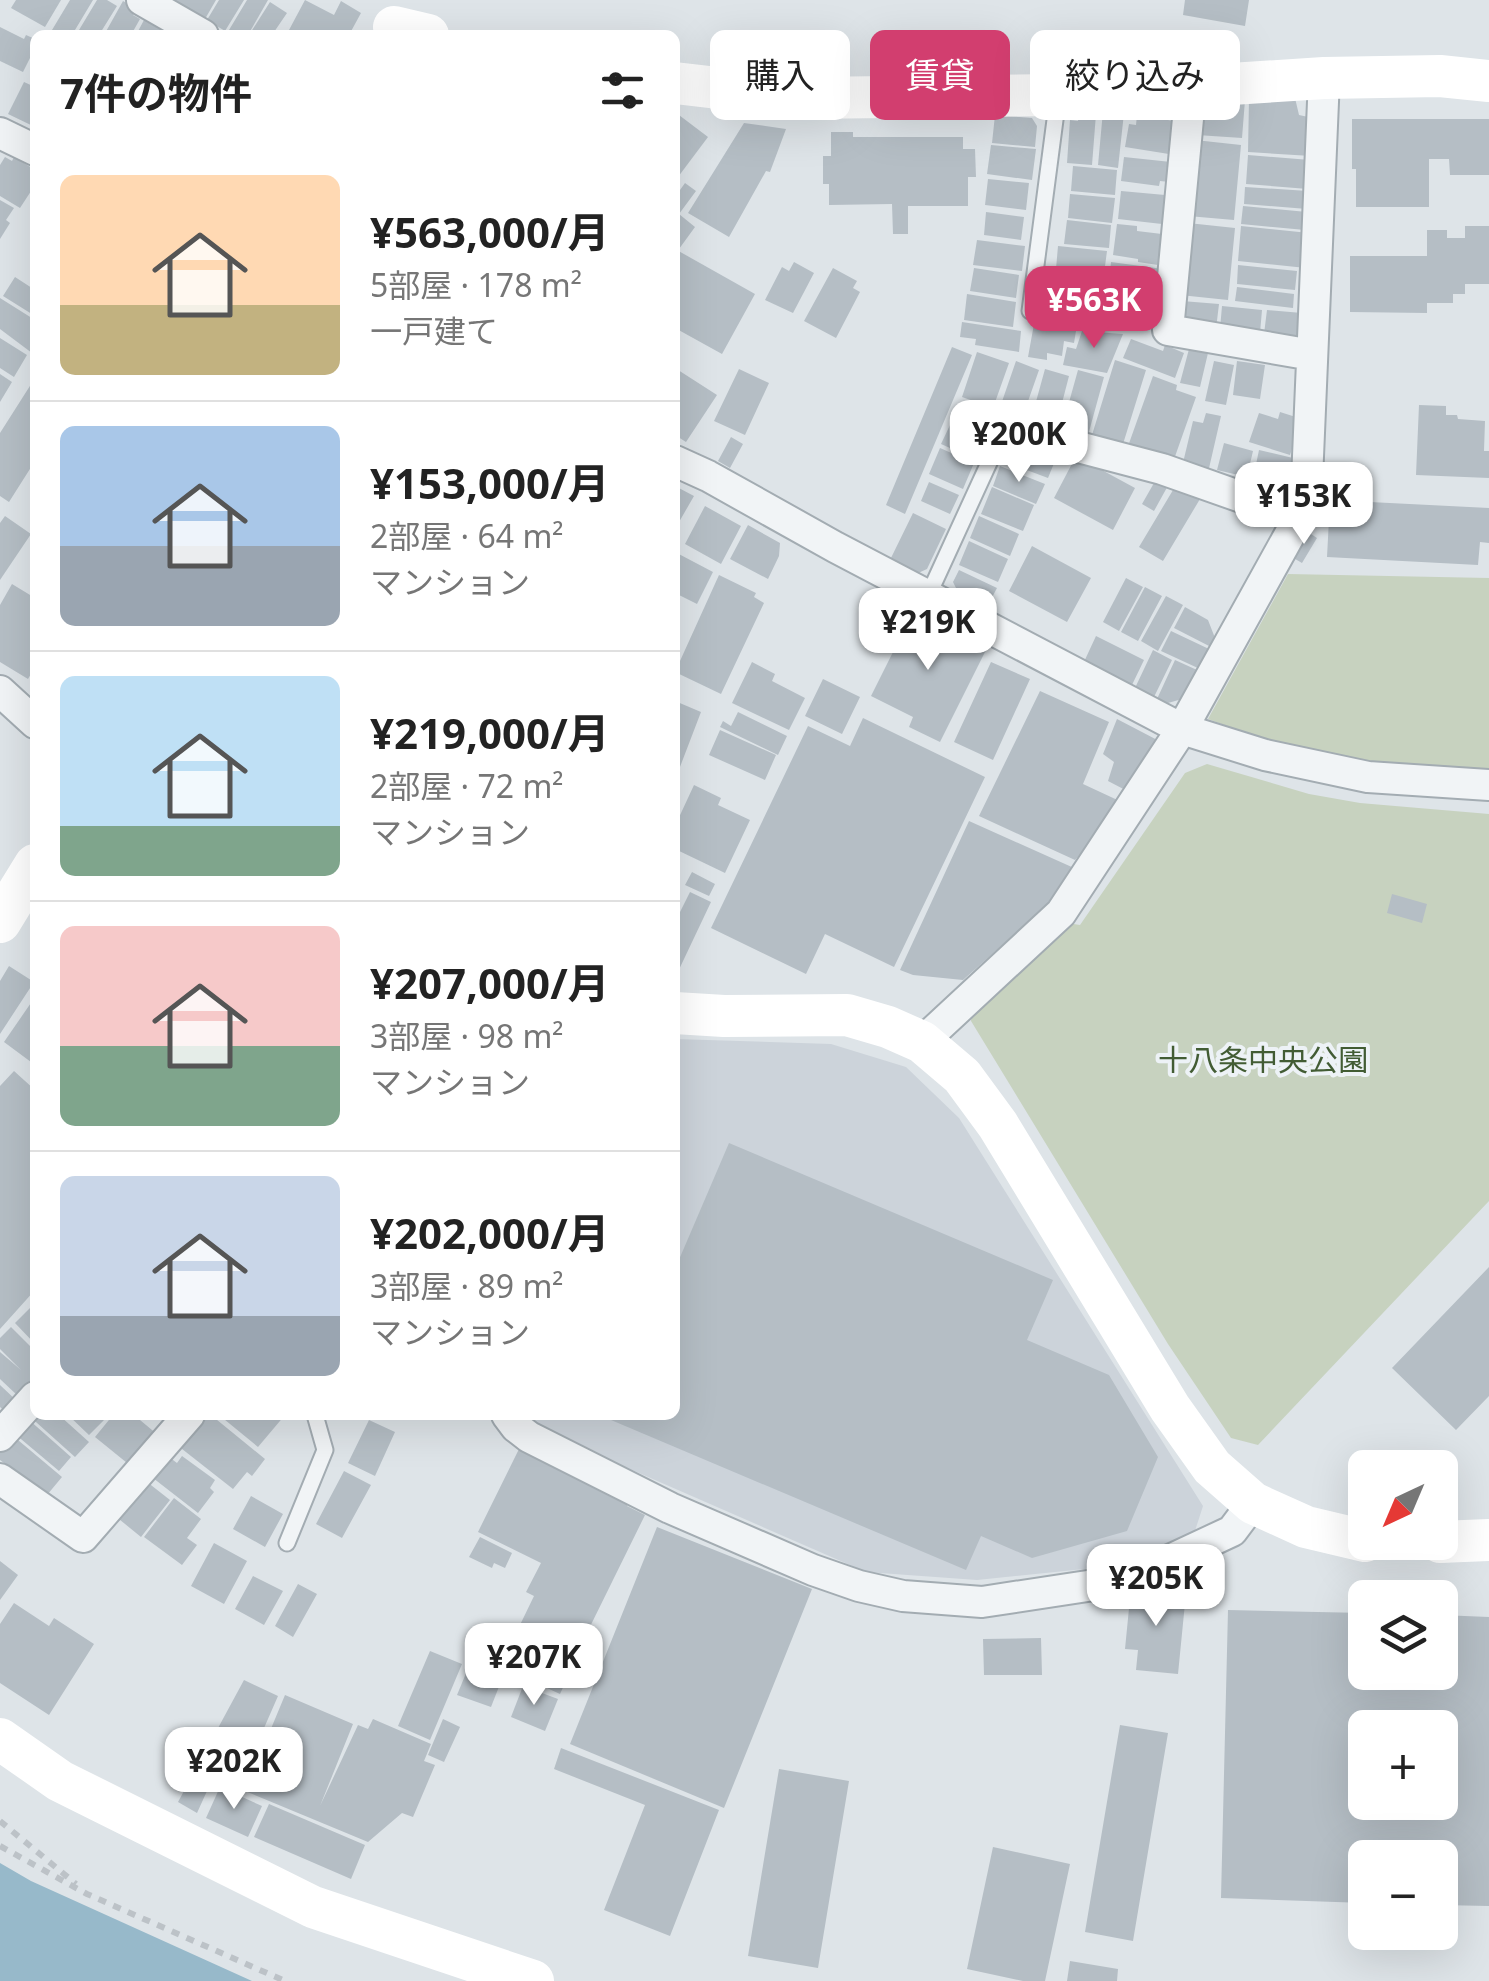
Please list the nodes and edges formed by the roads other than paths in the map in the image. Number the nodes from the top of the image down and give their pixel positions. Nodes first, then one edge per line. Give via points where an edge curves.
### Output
1 (142, 0) edge
2 (194, 30) edge
3 (1324, 78) junction
4 (1489, 82) edge
5 (680, 84) edge
6 (1240, 84) edge
7 (1030, 95) edge
8 (1055, 120) edge
9 (1189, 120) edge
10 (0, 133) edge
11 (30, 148) edge
12 (1030, 311) dead end
13 (1312, 355) junction
14 (1004, 430) dead end
15 (1067, 444) dead end
16 (680, 463) edge
17 (1298, 517) junction
18 (928, 596) junction
19 (0, 692) edge
20 (30, 719) edge
21 (1182, 729) junction
22 (1489, 785) edge
23 (30, 874) edge
24 (0, 922) edge
25 (680, 1013) edge
26 (922, 1042) junction
27 (30, 1402) edge
28 (185, 1420) edge
29 (316, 1420) edge
30 (511, 1420) edge
31 (0, 1436) edge
32 (0, 1479) edge
33 (1253, 1502) junction
34 (1348, 1537) edge
35 (1489, 1540) edge
36 (1458, 1541) edge
37 (287, 1542) dead end
38 (0, 1740) edge
39 (533, 1981) edge

1 - 2 street
3 - 4 street
3 - 6 street
3 - 13 street
5 - 7 street via 804,98
8 - 12 lane
9 - 13 street via 1168,330
10 - 11 street
13 - 17 street
14 - 18 lane
15 - 17 street via 1162,468
16 - 18 street
17 - 21 street
18 - 21 street
19 - 20 street
21 - 22 street via 1265,756 1368,777
21 - 26 street via 1061,914
23 - 24 street
25 - 26 street via 847,1015
26 - 33 street via 962,1076 998,1124 1170,1408 1212,1467
27 - 31 street
28 - 32 street via 83,1537
29 - 37 lane via 325,1450
30 - 33 street via 529,1437 670,1508 813,1570 903,1596 982,1602 1127,1580 1232,1531
33 - 34 street via 1306,1527
35 - 36 street
38 - 39 street via 60,1780 314,1907

